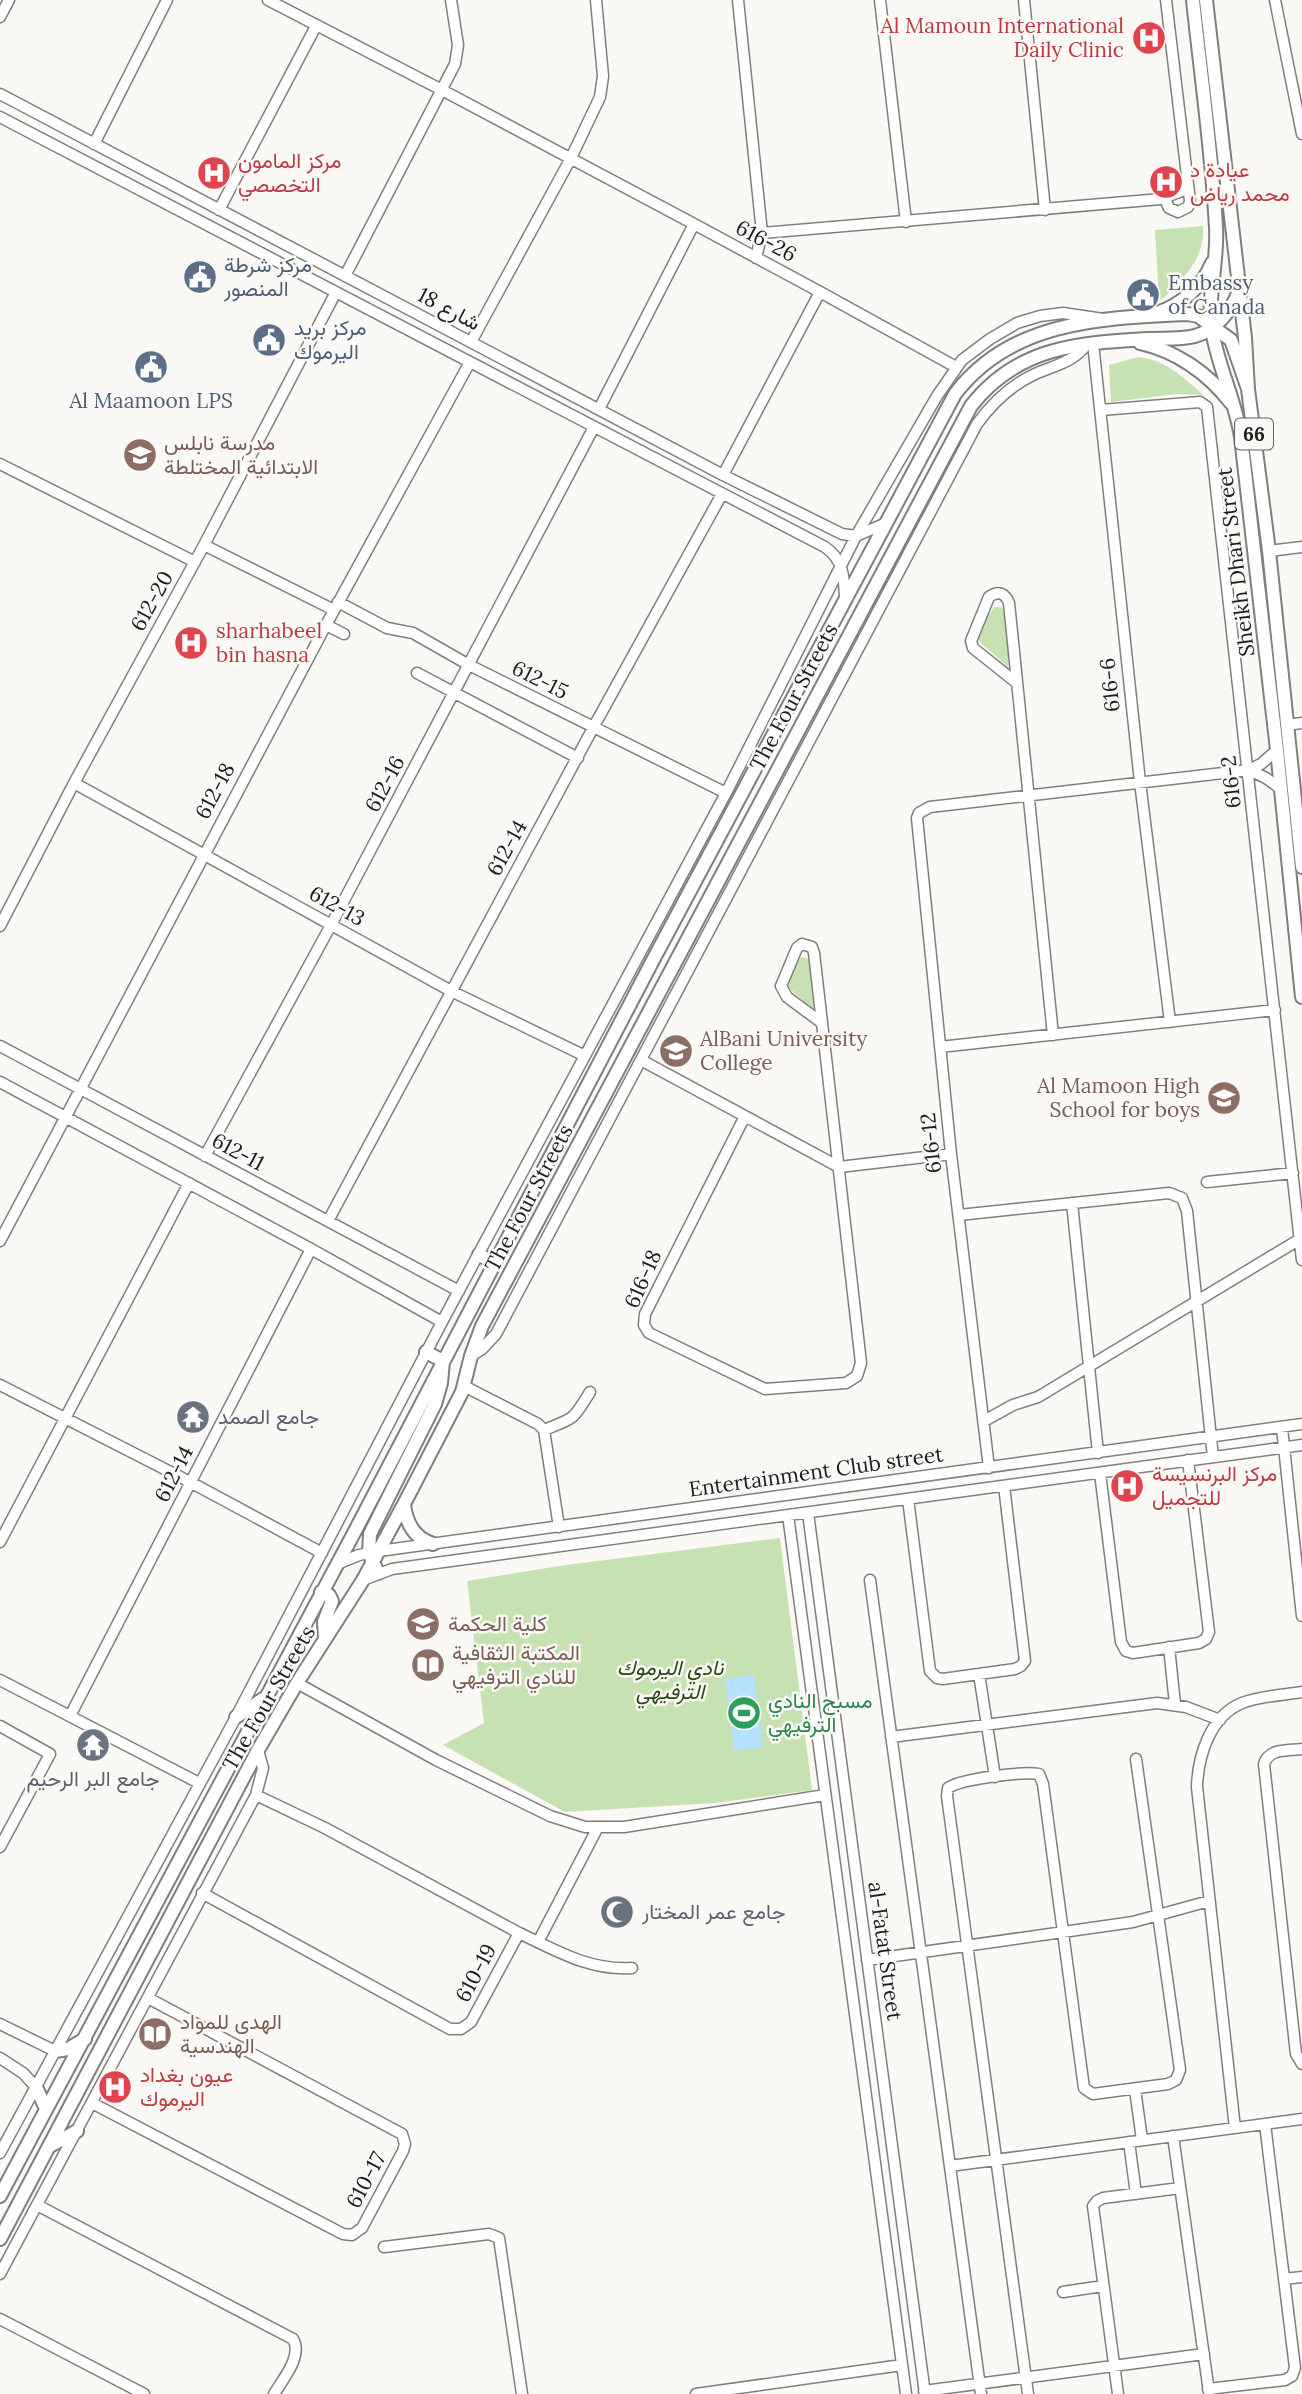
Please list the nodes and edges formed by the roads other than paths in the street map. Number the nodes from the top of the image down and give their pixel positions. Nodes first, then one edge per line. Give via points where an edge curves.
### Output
1 (9, 0) edge
2 (167, 0) edge
3 (268, 0) edge
4 (452, 0) edge
5 (596, 0) edge
6 (738, 0) edge
7 (880, 0) edge
8 (1024, 0) edge
9 (1166, 0) edge
10 (1193, 0) edge
11 (1206, 0) edge
12 (1275, 0) edge
13 (0, 16) edge
14 (316, 26) junction
15 (442, 90) junction
16 (0, 94) edge
17 (33, 112) junction
18 (0, 117) edge
19 (23, 129) junction
20 (1302, 134) edge
21 (94, 144) junction
22 (571, 158) junction
23 (153, 175) junction
24 (1187, 189) junction
25 (144, 192) junction
26 (1165, 199) junction
27 (219, 210) junction
28 (1045, 210) junction
29 (906, 222) junction
30 (694, 224) junction
31 (762, 233) junction
32 (290, 247) junction
33 (1216, 253) junction
34 (756, 258) junction
35 (280, 263) junction
36 (345, 276) junction
37 (1239, 291) junction
38 (336, 292) junction
39 (820, 292) junction
40 (1149, 316) junction
41 (1107, 320) junction
42 (1212, 326) junction
43 (1129, 340) junction
44 (471, 342) junction
45 (1090, 344) junction
46 (470, 362) junction
47 (956, 367) junction
48 (535, 376) junction
49 (1248, 389) junction
50 (526, 391) junction
51 (599, 409) junction
52 (1235, 409) junction
53 (1101, 410) junction
54 (594, 427) junction
55 (0, 464) edge
56 (723, 475) junction
57 (722, 494) junction
58 (884, 524) junction
59 (856, 536) junction
60 (204, 545) junction
61 (1302, 547) edge
62 (1269, 551) junction
63 (195, 562) junction
64 (841, 565) junction
65 (845, 598) junction
66 (336, 606) junction
67 (326, 625) junction
68 (344, 634) dead end
69 (469, 665) junction
70 (417, 673) dead end
71 (1017, 683) junction
72 (455, 692) junction
73 (1302, 723) edge
74 (1287, 725) junction
75 (593, 727) junction
76 (1277, 750) junction
77 (578, 758) junction
78 (1249, 771) junction
79 (1140, 782) junction
80 (74, 783) junction
81 (1281, 789) junction
82 (726, 793) junction
83 (1028, 795) junction
84 (204, 855) junction
85 (1302, 867) edge
86 (331, 925) junction
87 (0, 926) edge
88 (652, 962) junction
89 (671, 972) junction
90 (451, 990) junction
91 (1302, 997) edge
92 (1276, 1010) junction
93 (1170, 1022) junction
94 (822, 1023) junction
95 (1054, 1035) junction
96 (0, 1046) edge
97 (940, 1047) junction
98 (585, 1056) junction
99 (641, 1060) junction
100 (0, 1082) edge
101 (80, 1089) junction
102 (745, 1116) junction
103 (65, 1117) junction
104 (951, 1154) junction
105 (205, 1156) junction
106 (839, 1167) junction
107 (1293, 1173) junction
108 (1207, 1182) dead end
109 (189, 1183) junction
110 (1072, 1203) junction
111 (959, 1215) junction
112 (328, 1221) junction
113 (1300, 1240) junction
114 (0, 1241) edge
115 (312, 1249) junction
116 (480, 1255) junction
117 (1302, 1260) edge
118 (494, 1262) junction
119 (459, 1291) junction
120 (1197, 1301) junction
121 (442, 1322) junction
122 (426, 1352) junction
123 (471, 1356) junction
124 (443, 1360) junction
125 (1090, 1366) junction
126 (0, 1385) edge
127 (464, 1385) junction
128 (590, 1392) dead end
129 (64, 1419) junction
130 (984, 1421) junction
131 (1302, 1424) edge
132 (1282, 1428) junction
133 (544, 1430) junction
134 (1212, 1438) junction
135 (1302, 1445) edge
136 (1284, 1447) junction
137 (1098, 1453) junction
138 (1213, 1457) junction
139 (1188, 1460) junction
140 (1044, 1461) junction
141 (989, 1468) junction
142 (1100, 1473) junction
143 (1043, 1480) junction
144 (192, 1483) junction
145 (1004, 1486) junction
146 (908, 1499) junction
147 (404, 1504) junction
148 (808, 1513) junction
149 (788, 1515) junction
150 (809, 1524) junction
151 (373, 1525) junction
152 (789, 1526) junction
153 (559, 1527) junction
154 (389, 1532) junction
155 (0, 1542) edge
156 (433, 1544) junction
157 (322, 1553) junction
158 (374, 1560) junction
159 (337, 1564) junction
160 (870, 1580) dead end
161 (321, 1591) junction
162 (1302, 1616) edge
163 (326, 1639) junction
164 (1169, 1647) junction
165 (979, 1674) junction
166 (0, 1681) edge
167 (297, 1683) junction
168 (1302, 1692) edge
169 (264, 1699) junction
170 (833, 1700) junction
171 (814, 1702) junction
172 (1175, 1704) junction
173 (69, 1716) junction
174 (236, 1717) junction
175 (1220, 1720) junction
176 (987, 1725) junction
177 (0, 1726) edge
178 (891, 1737) junction
179 (1302, 1749) edge
180 (258, 1750) junction
181 (1136, 1759) dead end
182 (995, 1777) junction
183 (199, 1783) junction
184 (256, 1795) junction
185 (825, 1795) junction
186 (597, 1829) junction
187 (0, 1847) edge
188 (202, 1893) junction
189 (1209, 1901) junction
190 (1159, 1916) junction
191 (519, 1933) junction
192 (1062, 1933) junction
193 (538, 1942) junction
194 (968, 1946) junction
195 (921, 1952) junction
196 (867, 1960) junction
197 (632, 1968) dead end
198 (148, 1998) junction
199 (0, 2024) edge
200 (85, 2039) junction
201 (55, 2051) junction
202 (0, 2058) edge
203 (1302, 2064) edge
204 (36, 2087) junction
205 (1135, 2089) junction
206 (92, 2103) junction
207 (46, 2109) junction
208 (1302, 2119) edge
209 (1265, 2124) junction
210 (1235, 2128) junction
211 (77, 2131) junction
212 (1173, 2136) junction
213 (1142, 2140) junction
214 (1129, 2142) junction
215 (50, 2146) junction
216 (0, 2153) edge
217 (996, 2160) junction
218 (950, 2166) junction
219 (10, 2178) junction
220 (1180, 2188) junction
221 (26, 2191) junction
222 (1136, 2194) junction
223 (0, 2196) edge
224 (0, 2204) edge
225 (37, 2205) junction
226 (13, 2215) junction
227 (0, 2239) edge
228 (905, 2246) junction
229 (384, 2247) dead end
230 (886, 2248) junction
231 (0, 2274) edge
232 (1302, 2277) edge
233 (1284, 2279) junction
234 (1103, 2286) junction
235 (1063, 2292) dead end
236 (0, 2319) edge
237 (1205, 2354) junction
238 (902, 2365) junction
239 (1114, 2366) junction
240 (1026, 2377) junction
241 (980, 2389) edge
242 (1208, 2391) edge
243 (925, 2392) edge
244 (144, 2394) edge
245 (274, 2394) edge
246 (522, 2394) edge
247 (696, 2394) edge
248 (906, 2394) edge
249 (1028, 2394) edge
250 (1118, 2394) edge

1 - 13 street
2 - 21 street
3 - 14 street, 616-26
4 - 15 street via 458,52
5 - 22 street via 602,90
6 - 31 street
7 - 29 street
8 - 28 street
9 - 24 street
10 - 33 main road, Sheikh Dhari Street / 66
11 - 37 main road, Sheikh Dhari Street / 66
12 - 20 street
14 - 15 street, 616-26
14 - 27 street
15 - 22 street, 616-26
15 - 36 street
16 - 17 street, شارع 18
17 - 19 street
17 - 21 street, شارع 18
18 - 19 street, شارع 18
19 - 25 street, شارع 18
21 - 23 street, شارع 18
22 - 30 street, 616-26
22 - 44 street
23 - 25 street
23 - 27 street, شارع 18
24 - 26 street
24 - 26 street via 1190,201 1182,212 1172,211
25 - 35 street, شارع 18
26 - 28 street
27 - 32 street, شارع 18
28 - 29 street
29 - 31 street
30 - 34 street, 616-26
30 - 51 street
31 - 34 street
32 - 35 street
32 - 36 street, شارع 18
33 - 40 main road via 1191,293
33 - 42 main road, Sheikh Dhari Street / 66
34 - 39 street, 616-26
35 - 38 street, شارع 18
36 - 44 street, شارع 18
37 - 42 main road, The Four Streets via 1231,309
37 - 49 main road, Sheikh Dhari Street / 66
38 - 46 street, شارع 18
38 - 60 street, 612-20
39 - 47 street, 616-26
39 - 56 street
40 - 41 main road, The Four Streets
40 - 42 main road, The Four Streets via 1196,315
41 - 47 street via 1063,313 1028,319 975,348
41 - 58 main road, The Four Streets via 1034,335 979,366 955,394
42 - 43 main road, The Four Streets via 1193,336
42 - 49 main road, The Four Streets via 1231,340
42 - 52 main road, Sheikh Dhari Street / 66
43 - 45 main road, The Four Streets
43 - 52 main road via 1189,364
44 - 48 street, شارع 18
45 - 53 street, 616-6
45 - 89 main road, The Four Streets via 1021,362 994,381 971,406
45 - 99 street via 1069,361 1008,390 977,424
46 - 50 street, شارع 18
46 - 66 street, 612-18
47 - 59 street
48 - 50 street
48 - 51 street, شارع 18
49 - 62 main road, Sheikh Dhari Street / 66
50 - 54 street, شارع 18
51 - 56 street, شارع 18
52 - 76 main road, Sheikh Dhari Street / 66
53 - 78 street, 616-2 via 1200,402 1207,407
53 - 79 street, 616-6
54 - 57 street, شارع 18
54 - 69 street, 612-16
55 - 63 street
56 - 59 street, شارع 18 via 842,534
57 - 64 street, شارع 18 via 825,547
57 - 75 street, 612-14
58 - 59 street
58 - 65 main road, The Four Streets
59 - 64 street
60 - 63 street, 612-20
60 - 66 street, 612-15
61 - 62 street
62 - 74 main road, Sheikh Dhari Street / 66
63 - 80 street, 612-20
64 - 65 street
64 - 82 street
65 - 88 main road, The Four Streets
66 - 67 street, 612-18
66 - 69 street, 612-15 via 387,628 413,632
67 - 68 street
67 - 84 street, 612-18
69 - 72 street, 612-16
69 - 75 street, 612-15
70 - 72 street
71 - 71 street via 973,648 971,640 989,597 995,593 1006,596 1009,603
71 - 83 street
72 - 77 street
72 - 86 street, 612-16
73 - 74 street
74 - 85 main road, Sheikh Dhari Street / 66
75 - 77 street, 612-14
75 - 82 street, 612-15
76 - 78 street
76 - 81 main road, Sheikh Dhari Street / 66
77 - 90 street, 612-14
78 - 79 street
78 - 81 street
78 - 92 street, 616-2
79 - 83 street
79 - 93 street, 616-6
80 - 84 street, 612-13
80 - 87 street, 612-20
81 - 91 main road, Sheikh Dhari Street / 66
82 - 98 street
83 - 95 street
83 - 97 street, 616-12 via 930,807 919,813 916,825
84 - 86 street, 612-13
84 - 101 street, 612-18
86 - 90 street, 612-13
86 - 105 street, 612-16
88 - 89 main road
88 - 118 main road, The Four Streets
89 - 123 main road, The Four Streets via 482,1326
90 - 98 street, 612-13
90 - 112 street, 612-14
92 - 93 street
92 - 107 street, 616-2
93 - 95 street
94 - 94 street via 787,997 781,986 802,944 812,947 814,953
94 - 106 street
95 - 97 street
96 - 101 street, 612-11
97 - 104 street, 616-12
98 - 116 street
99 - 102 street
99 - 123 street via 496,1334
100 - 103 street
101 - 103 street, 612-18
101 - 105 street, 612-11
102 - 106 street
102 - 106 street, 616-18 via 645,1314 649,1333 765,1389 846,1383 857,1376 861,1363
103 - 109 street
103 - 114 street, 612-18
104 - 106 street
104 - 111 street, 616-12
105 - 112 street, 612-11
107 - 108 street
107 - 113 street, 616-2
109 - 115 street
109 - 129 street
110 - 111 street
110 - 120 street via 1169,1193 1182,1198
110 - 125 street
111 - 130 street, 616-12
112 - 119 street, 612-11
113 - 117 street, 616-2
113 - 120 street
115 - 121 street
115 - 144 street, 612-14
116 - 118 main road
116 - 119 street
118 - 124 main road, The Four Streets
119 - 121 street
120 - 125 street
120 - 134 street
121 - 122 street
122 - 124 main road
122 - 157 street
123 - 127 main road, The Four Streets
124 - 151 main road via 435,1404
124 - 159 main road, The Four Streets
125 - 130 street via 1038,1397
125 - 137 street
126 - 129 street
127 - 133 street
127 - 147 main road, The Four Streets
128 - 133 street via 575,1416
129 - 144 street
129 - 155 street
130 - 141 street, 616-12
131 - 132 street, Entertainment Club street
132 - 134 street, Entertainment Club street
132 - 136 street
133 - 153 street
134 - 137 street, Entertainment Club street
134 - 138 street
135 - 136 street, Entertainment Club street
136 - 138 street, Entertainment Club street
136 - 162 street
137 - 140 street, Entertainment Club street
138 - 139 street, Entertainment Club street
139 - 142 street, Entertainment Club street
139 - 164 street via 1209,1632 1199,1643
140 - 141 street, Entertainment Club street
140 - 143 street
141 - 153 street, Entertainment Club street
142 - 143 street, Entertainment Club street
142 - 164 street via 1122,1645 1133,1653
143 - 145 street, Entertainment Club street
144 - 157 street
144 - 173 street, 612-14
145 - 146 street, Entertainment Club street
145 - 165 street via 1026,1657 1018,1668
146 - 148 street, Entertainment Club street
146 - 165 street via 930,1671 940,1679
147 - 154 main road, The Four Streets
147 - 156 main road via 414,1532
148 - 149 street, Entertainment Club street
148 - 150 street, al-Fatat Street
149 - 152 street, al-Fatat Street
149 - 158 street, Entertainment Club street via 392,1569
150 - 152 street via 799,1521
150 - 170 street, al-Fatat Street
151 - 154 main road via 379,1532
151 - 158 main road via 369,1543
152 - 171 street, al-Fatat Street
153 - 156 street, Entertainment Club street
154 - 158 main road, The Four Streets
156 - 158 street, Entertainment Club street
157 - 174 street
158 - 159 street, Entertainment Club street
158 - 163 main road, The Four Streets
159 - 161 main road, The Four Streets
160 - 178 street
161 - 163 main road via 332,1601 324,1622
161 - 169 main road, The Four Streets
163 - 167 main road, The Four Streets
164 - 172 street
165 - 176 street
166 - 173 street
167 - 180 main road, The Four Streets
167 - 186 street via 550,1816
168 - 175 street via 1245,1702
169 - 174 main road
169 - 200 main road, The Four Streets
170 - 171 street via 823,1696
170 - 196 street, al-Fatat Street
171 - 185 street, al-Fatat Street
172 - 175 street
172 - 176 street
173 - 183 street
174 - 183 street
175 - 189 street via 1207,1740 1197,1774
176 - 178 street
176 - 182 street
177 - 187 street via 50,1754
178 - 195 street
179 - 203 street via 1272,1753 1264,1764 1296,2054
180 - 184 street via 263,1768
180 - 215 main road, The Four Streets
181 - 190 street
182 - 192 street via 1039,1774
182 - 194 street via 948,1788
183 - 201 street
184 - 188 street
184 - 191 street, 610-19
185 - 186 street
185 - 230 street, al-Fatat Street
186 - 193 street
188 - 191 street, 610-19 via 456,2030 471,2022
188 - 198 street
189 - 190 street
189 - 210 street
190 - 192 street
190 - 205 street via 1180,2070 1168,2084
191 - 193 street
192 - 194 street
192 - 205 street via 1083,2084 1093,2094
193 - 197 street via 596,1966
194 - 195 street
194 - 217 street
195 - 196 street
195 - 218 street
196 - 228 street, al-Fatat Street
198 - 206 street
198 - 206 street, 610-17 via 402,2134 403,2151 362,2228 352,2235 343,2234
199 - 201 street
200 - 201 main road
200 - 207 main road, The Four Streets
201 - 204 street
202 - 204 street
204 - 207 main road
204 - 216 street
205 - 213 street
206 - 211 street
207 - 219 main road, The Four Streets
208 - 209 street
209 - 210 street
209 - 233 street
210 - 212 street
211 - 215 main road
211 - 225 street
212 - 213 street
212 - 220 street
213 - 214 street
214 - 217 street
214 - 222 street
215 - 221 main road, The Four Streets
217 - 218 street
217 - 240 street
218 - 241 street
219 - 221 main road via 14,2189
219 - 223 main road, The Four Streets
220 - 222 street
220 - 237 street
221 - 226 main road, The Four Streets
222 - 234 street via 1100,2199 1093,2206
224 - 226 main road
225 - 231 street
225 - 245 street via 293,2339 296,2356
226 - 227 main road, The Four Streets
228 - 230 street
228 - 243 street, al-Fatat Street
229 - 246 street via 489,2234 499,2238
230 - 238 street, al-Fatat Street
232 - 233 street
233 - 242 street via 1295,2368 1292,2375
234 - 235 street
234 - 239 street
236 - 244 street
237 - 239 street
237 - 242 street
238 - 247 street
238 - 248 street, al-Fatat Street
239 - 240 street
239 - 250 street
240 - 241 street
240 - 249 street
241 - 243 street

